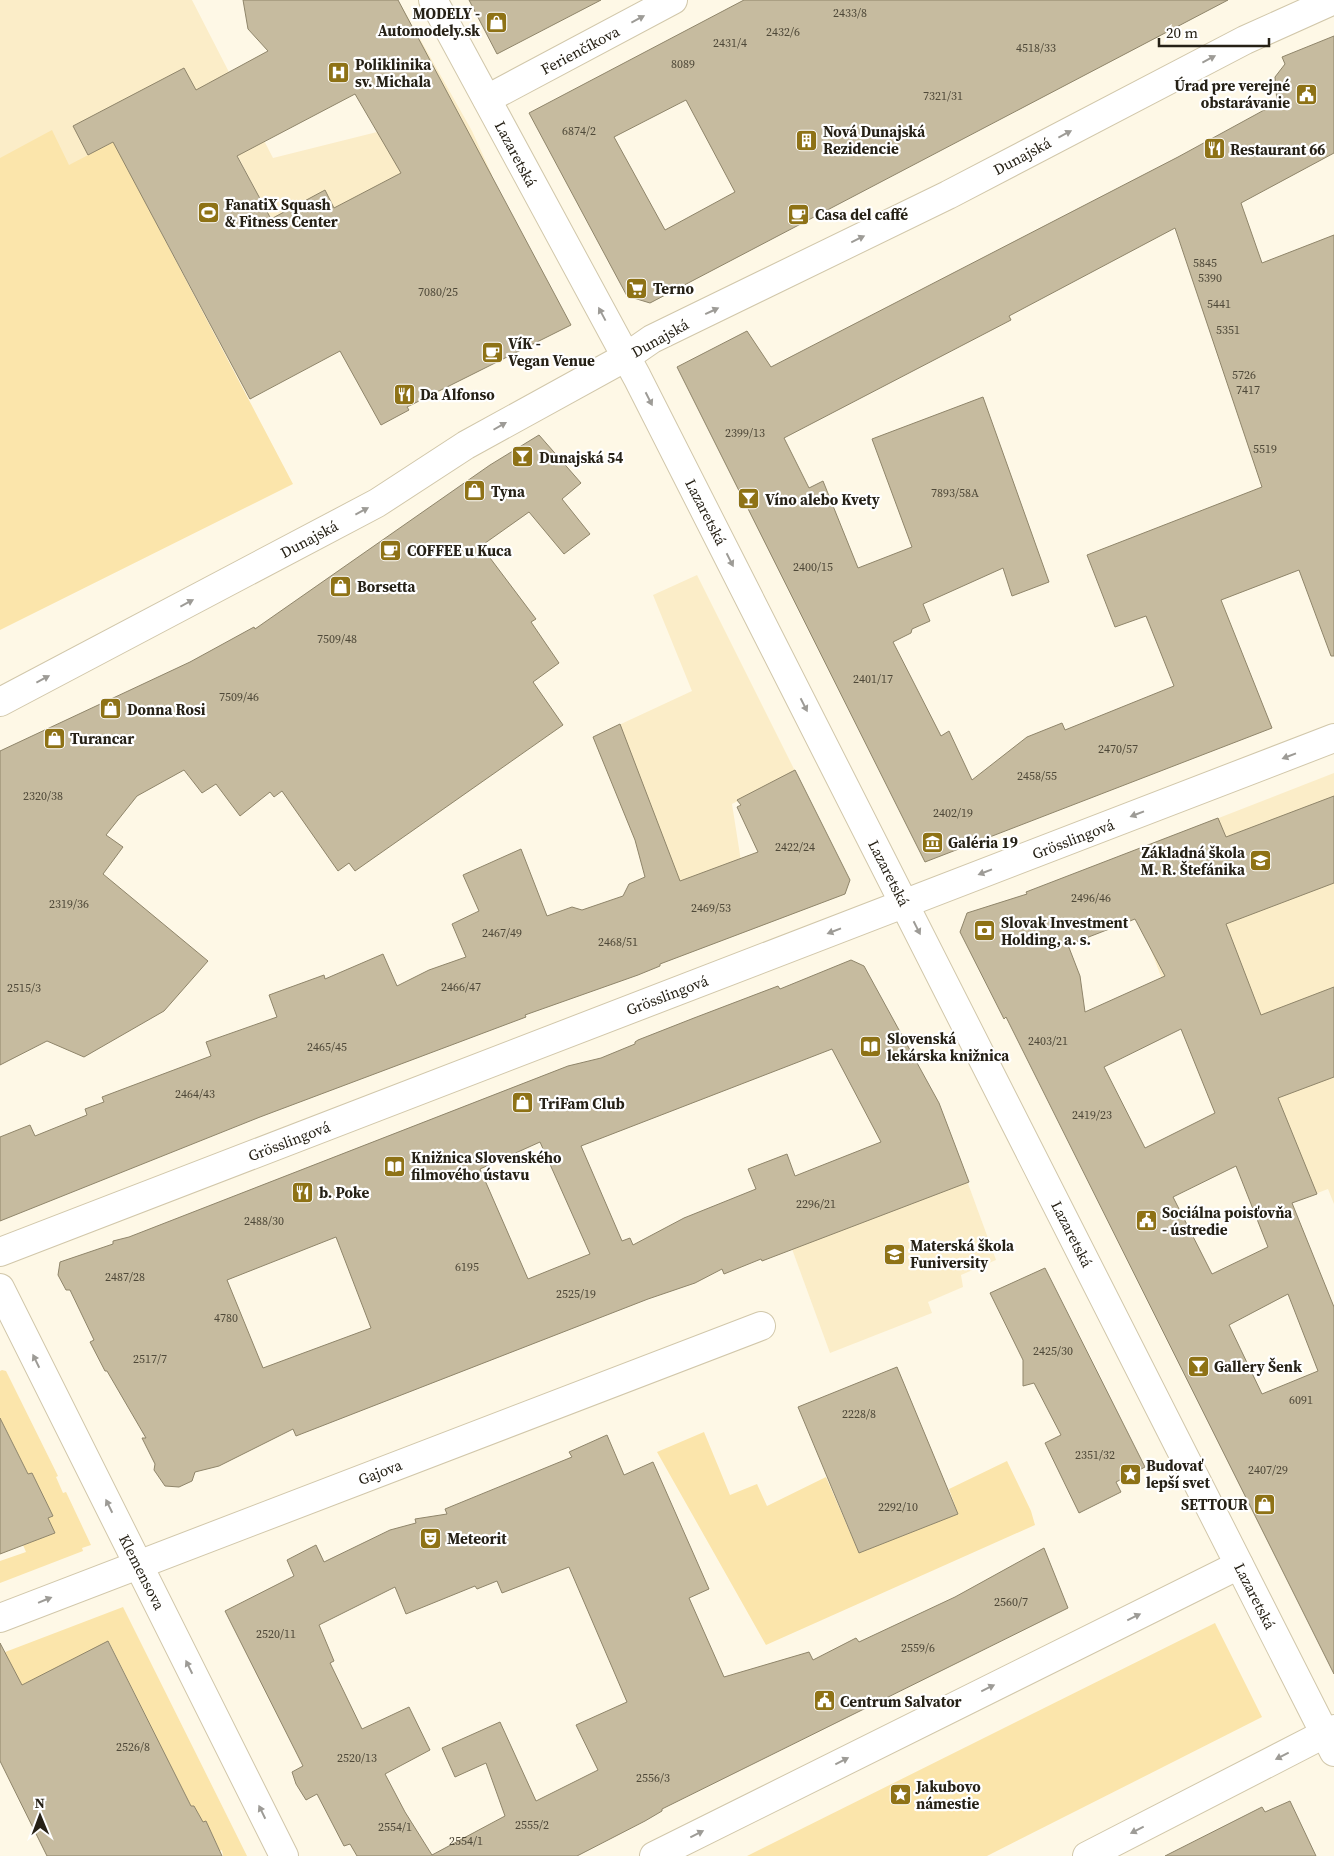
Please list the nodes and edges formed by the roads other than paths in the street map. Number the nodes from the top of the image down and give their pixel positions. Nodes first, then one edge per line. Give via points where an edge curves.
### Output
1 (433, 0) edge
2 (673, 0) edge
3 (1334, 0) edge
4 (487, 99) junction
5 (626, 356) junction
6 (0, 702) edge
7 (1334, 738) edge
8 (904, 904) junction
9 (0, 1252) edge
10 (0, 1288) edge
11 (761, 1326) dead end
12 (138, 1564) junction
13 (1239, 1565) junction
14 (0, 1618) edge
15 (1331, 1738) edge
16 (284, 1856) edge
17 (654, 1856) edge
18 (1087, 1856) edge

1 - 4 street, Lazaretská
4 -> 2 street, Ferienčíkova
5 -> 3 street, Dunajská via 652,339 955,192 1245,40
5 -> 4 street, Lazaretská
6 -> 5 street, Dunajská via 377,503 466,445
5 -> 8 street, Lazaretská
7 -> 8 street, Grösslingová
8 -> 9 street, Grösslingová
8 -> 13 street, Lazaretská
12 -> 10 street, Klemensova
11 - 12 street, Gajova
14 -> 12 street, Gajova
16 -> 12 street, Klemensova
13 - 15 street, Lazaretská
17 -> 13 street
15 -> 18 street

